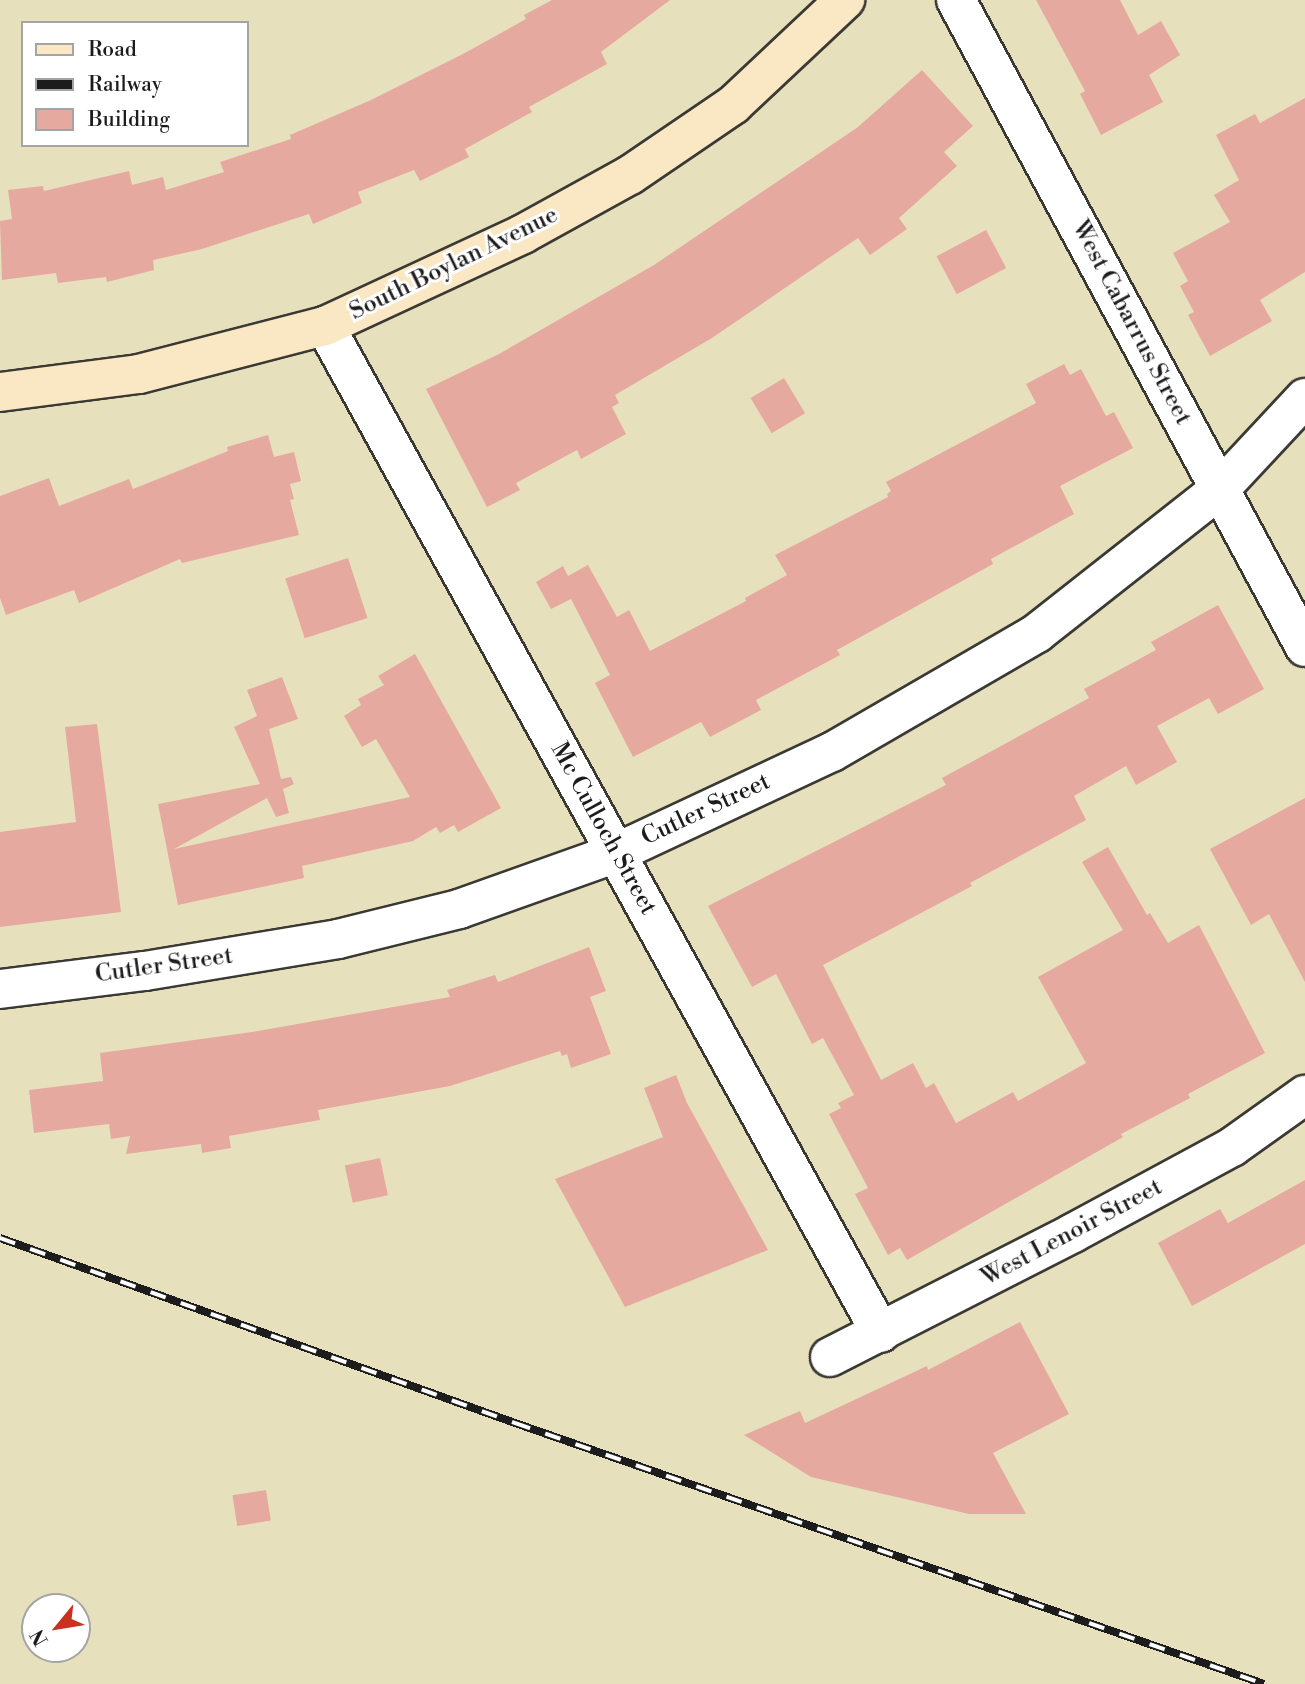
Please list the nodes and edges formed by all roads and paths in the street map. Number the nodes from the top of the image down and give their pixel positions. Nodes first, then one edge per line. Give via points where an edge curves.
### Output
1 (845, 0) edge
2 (956, 0) edge
3 (325, 326) junction
4 (0, 392) edge
5 (1305, 398) edge
6 (1221, 488) junction
7 (1305, 647) edge
8 (616, 853) junction
9 (0, 989) edge
10 (1305, 1095) edge
11 (881, 1333) junction
12 (830, 1357) dead end

1 - 3 street, South Boylan Avenue via 733,105 630,175 523,234
2 - 6 street, West Cabarrus Street
3 - 4 street, South Boylan Avenue via 139,374
3 - 8 street, Mc Culloch Street
5 - 6 street, Cutler Street
6 - 7 street, West Cabarrus Street
6 - 8 street, Cutler Street via 1037,633 832,752
8 - 9 street, Cutler Street via 459,909 338,939
8 - 11 street, Mc Culloch Street
10 - 11 street, West Lenoir Street via 1232,1147
11 - 12 street, West Lenoir Street

